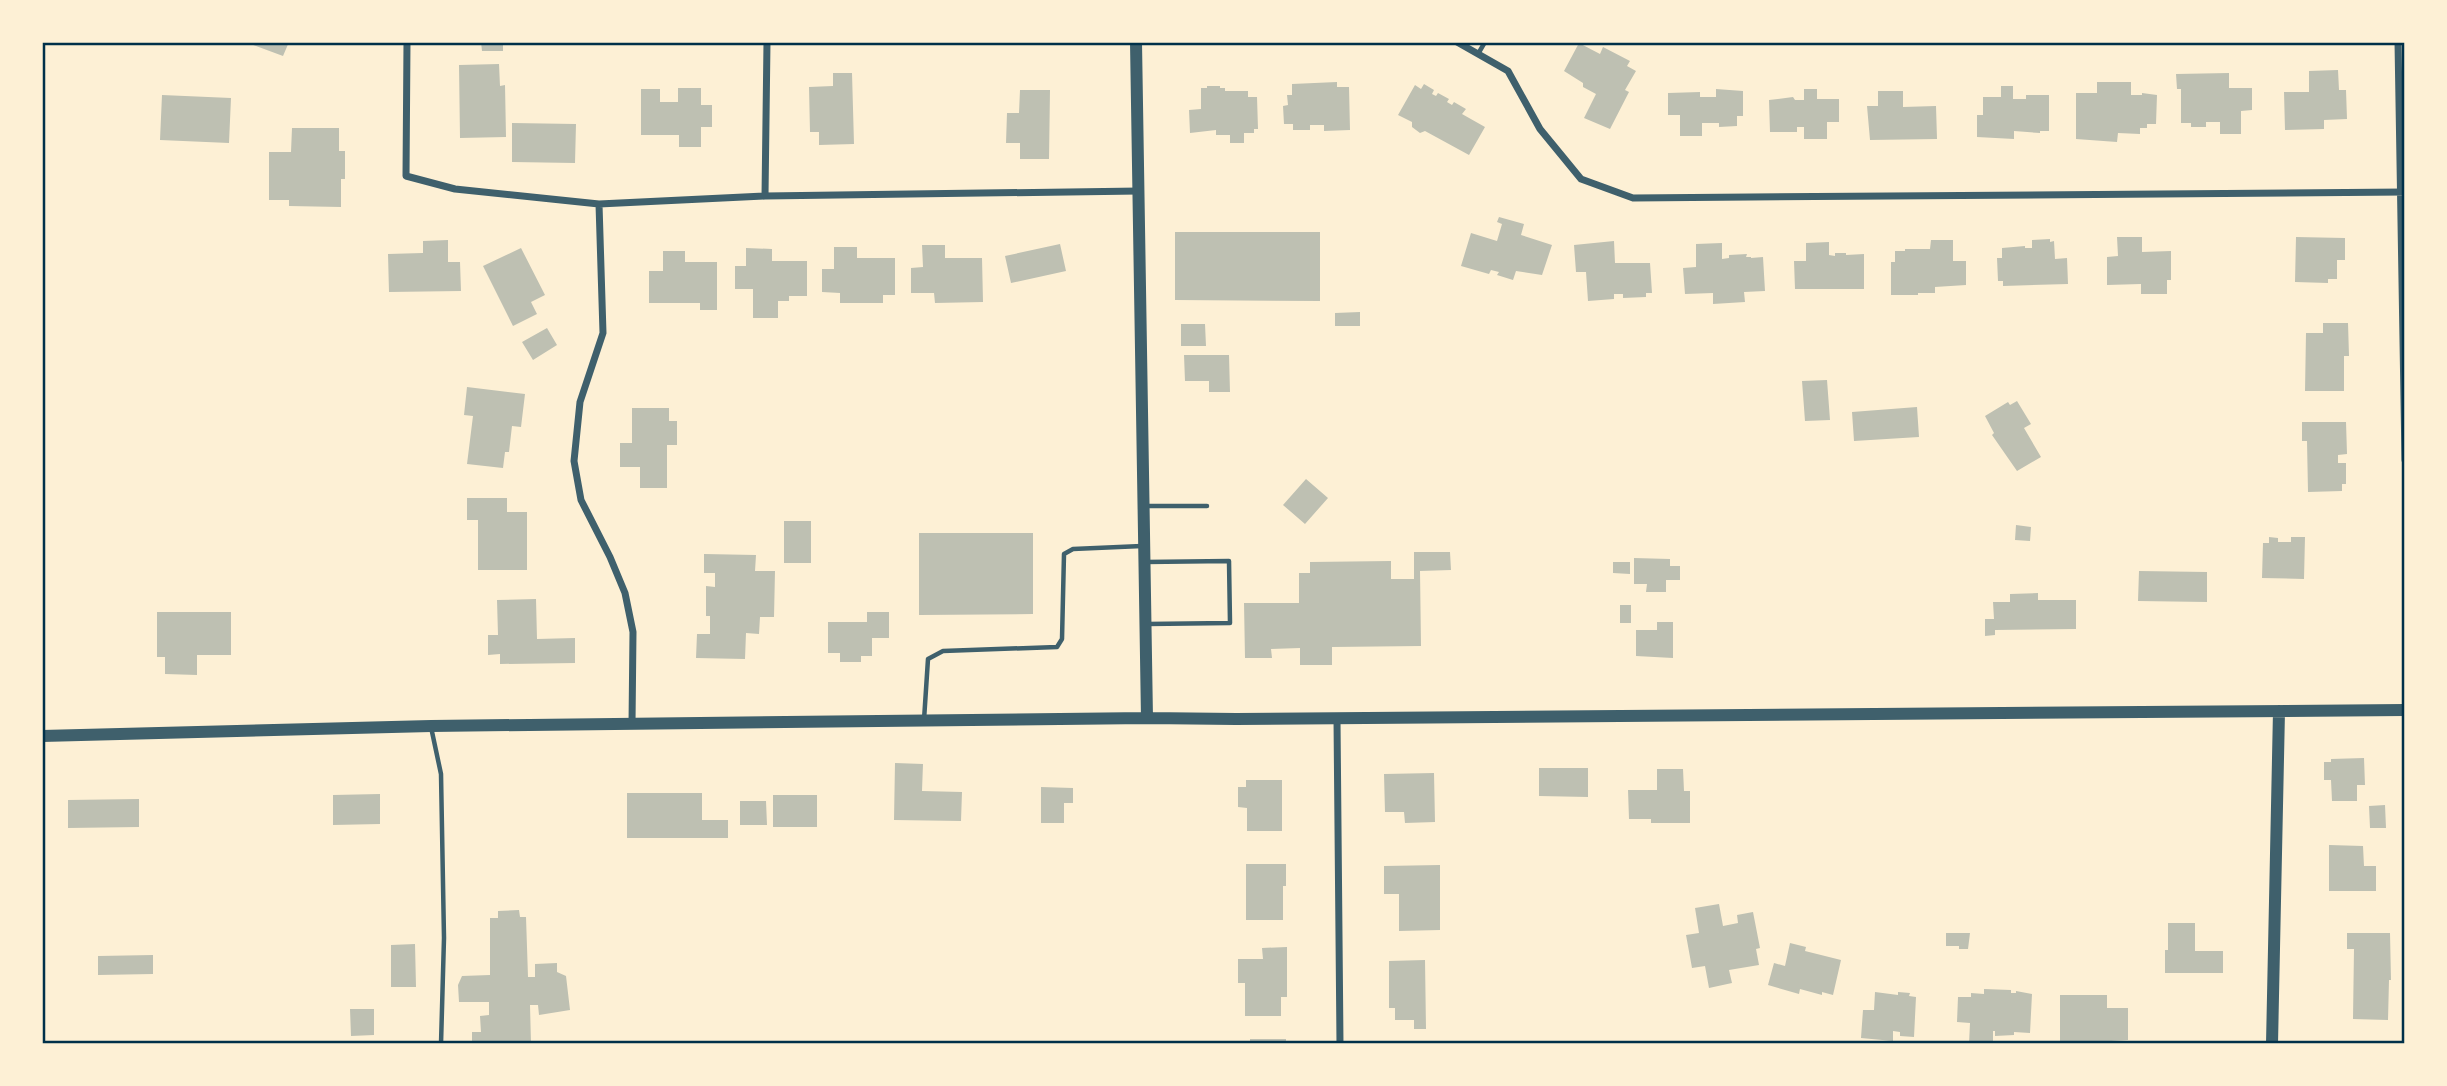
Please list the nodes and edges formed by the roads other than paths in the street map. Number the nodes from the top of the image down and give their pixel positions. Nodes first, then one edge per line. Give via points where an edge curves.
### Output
1 (407, 42) edge
2 (768, 42) edge
3 (1136, 42) edge
4 (1457, 42) edge
5 (1485, 42) edge
6 (2398, 42) edge
7 (1478, 54) junction
8 (1139, 191) junction
9 (2402, 192) edge
10 (765, 196) junction
11 (599, 204) junction
12 (2405, 460) edge
13 (1144, 506) junction
14 (1207, 506) dead end
15 (1144, 546) junction
16 (1145, 562) junction
17 (1146, 624) junction
18 (2405, 710) edge
19 (2279, 711) junction
20 (1147, 718) junction
21 (1337, 719) junction
22 (924, 720) junction
23 (632, 724) junction
24 (431, 726) junction
25 (42, 736) edge
26 (440, 1044) edge
27 (1340, 1044) edge
28 (2272, 1044) edge

1 - 11 street via 406,176 454,189
2 - 10 street
3 - 8 street
4 - 7 street
5 - 7 lane
6 - 9 street
7 - 9 street via 1508,71 1539,129 1581,179 1633,198
8 - 10 street
8 - 13 street
9 - 12 street
10 - 11 street
11 - 23 street via 603,333 580,402 574,461 580,500 625,593 633,632
13 - 14 lane
13 - 15 street
15 - 16 street
15 - 22 lane via 1073,549 1064,554 1062,639 1057,647 943,651 928,659
16 - 17 street
16 - 17 lane via 1229,561 1230,623
17 - 20 street
18 - 19 street
19 - 21 street
19 - 28 street
20 - 21 street
20 - 22 street
21 - 27 street
22 - 23 street
23 - 24 street
24 - 25 street
24 - 26 lane via 441,774 444,938

